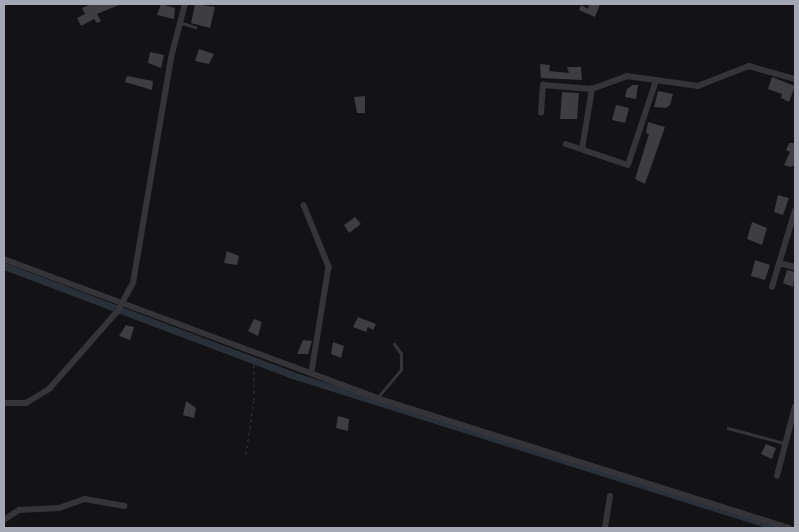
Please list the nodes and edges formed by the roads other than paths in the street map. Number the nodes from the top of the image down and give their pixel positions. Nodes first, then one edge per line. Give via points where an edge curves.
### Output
1 (185, 4) edge
2 (182, 22) junction
3 (195, 27) dead end
4 (795, 79) edge
5 (656, 80) junction
6 (592, 89) junction
7 (542, 113) dead end
8 (566, 144) dead end
9 (582, 149) junction
10 (304, 204) dead end
11 (795, 211) edge
12 (4, 259) edge
13 (779, 262) junction
14 (795, 267) edge
15 (772, 287) dead end
16 (122, 303) junction
17 (394, 344) dead end
18 (312, 372) junction
19 (377, 398) junction
20 (4, 403) edge
21 (795, 407) edge
22 (728, 428) dead end
23 (792, 432) edge
24 (786, 444) junction
25 (777, 476) dead end
26 (610, 496) dead end
27 (124, 506) dead end
28 (4, 520) edge
29 (605, 528) edge
30 (789, 528) edge

1 - 2 street
2 - 3 lane
2 - 16 street via 171,58 133,283
4 - 5 street via 749,66 704,85
5 - 6 street via 627,76
5 - 9 street via 628,165
6 - 7 street via 543,86
6 - 9 street
8 - 9 street
10 - 18 street via 329,267
11 - 13 street
12 - 16 street
13 - 14 street
13 - 15 street
16 - 18 street
16 - 20 street via 49,389 26,404
17 - 19 lane via 401,354 401,370
18 - 19 street
19 - 30 street
21 - 23 street
22 - 24 lane
23 - 24 street
24 - 25 street
26 - 29 street
27 - 28 street via 85,499 64,507 19,510

